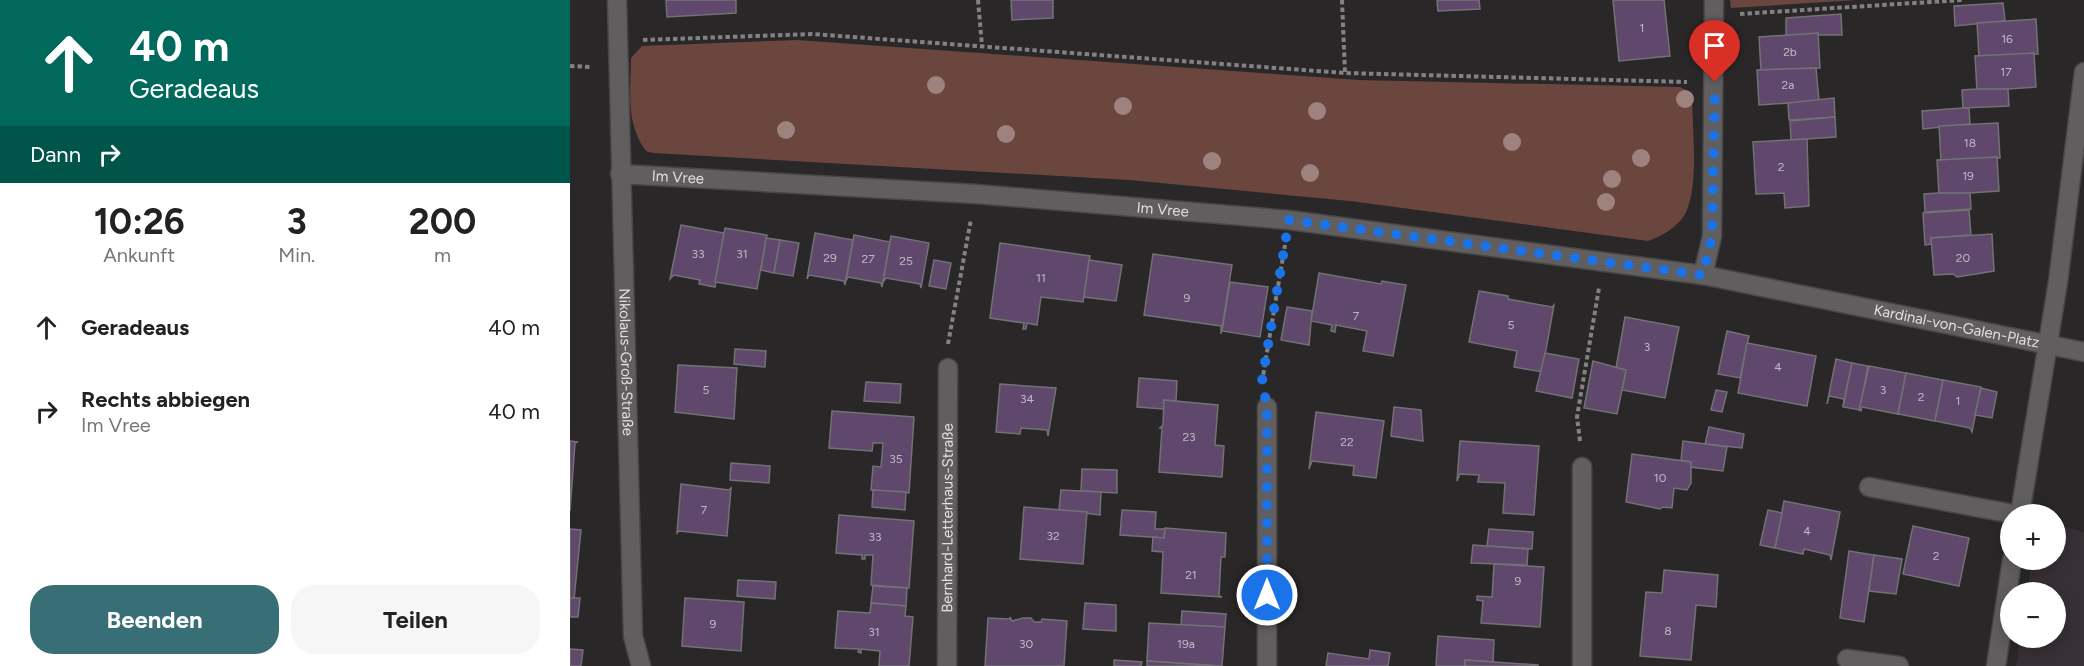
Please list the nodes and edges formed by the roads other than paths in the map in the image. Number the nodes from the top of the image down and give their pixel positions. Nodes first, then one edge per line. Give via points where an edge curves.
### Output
1 (617, 0) edge
2 (1715, 8) edge
3 (2084, 72) edge
4 (620, 174) junction
5 (1703, 275) junction
6 (2049, 343) junction
7 (2084, 352) edge
8 (948, 368) road end
9 (1267, 407) road end
10 (1582, 467) road end
11 (1869, 487) dead end
12 (2022, 504) edge
13 (2000, 512) edge
14 (2010, 570) edge
15 (1847, 659) dead end
16 (641, 666) edge
17 (947, 666) edge
18 (1267, 666) edge
19 (1582, 666) edge
20 (1899, 666) edge
21 (1996, 666) edge

1 - 4 street, Nikolaus-Groß-Straße
2 - 5 street via 1712,236
3 - 6 street, Kardinal-von-Galen-Platz
4 - 5 street, Im Vree via 976,194 1289,220
4 - 16 street, Nikolaus-Groß-Straße via 633,636
5 - 6 street, Kardinal-von-Galen-Platz
6 - 7 street
6 - 12 street
8 - 17 street, Bernhard-Letterhaus-Straße
9 - 18 street
10 - 19 street
11 - 13 street
14 - 21 street
15 - 20 street

